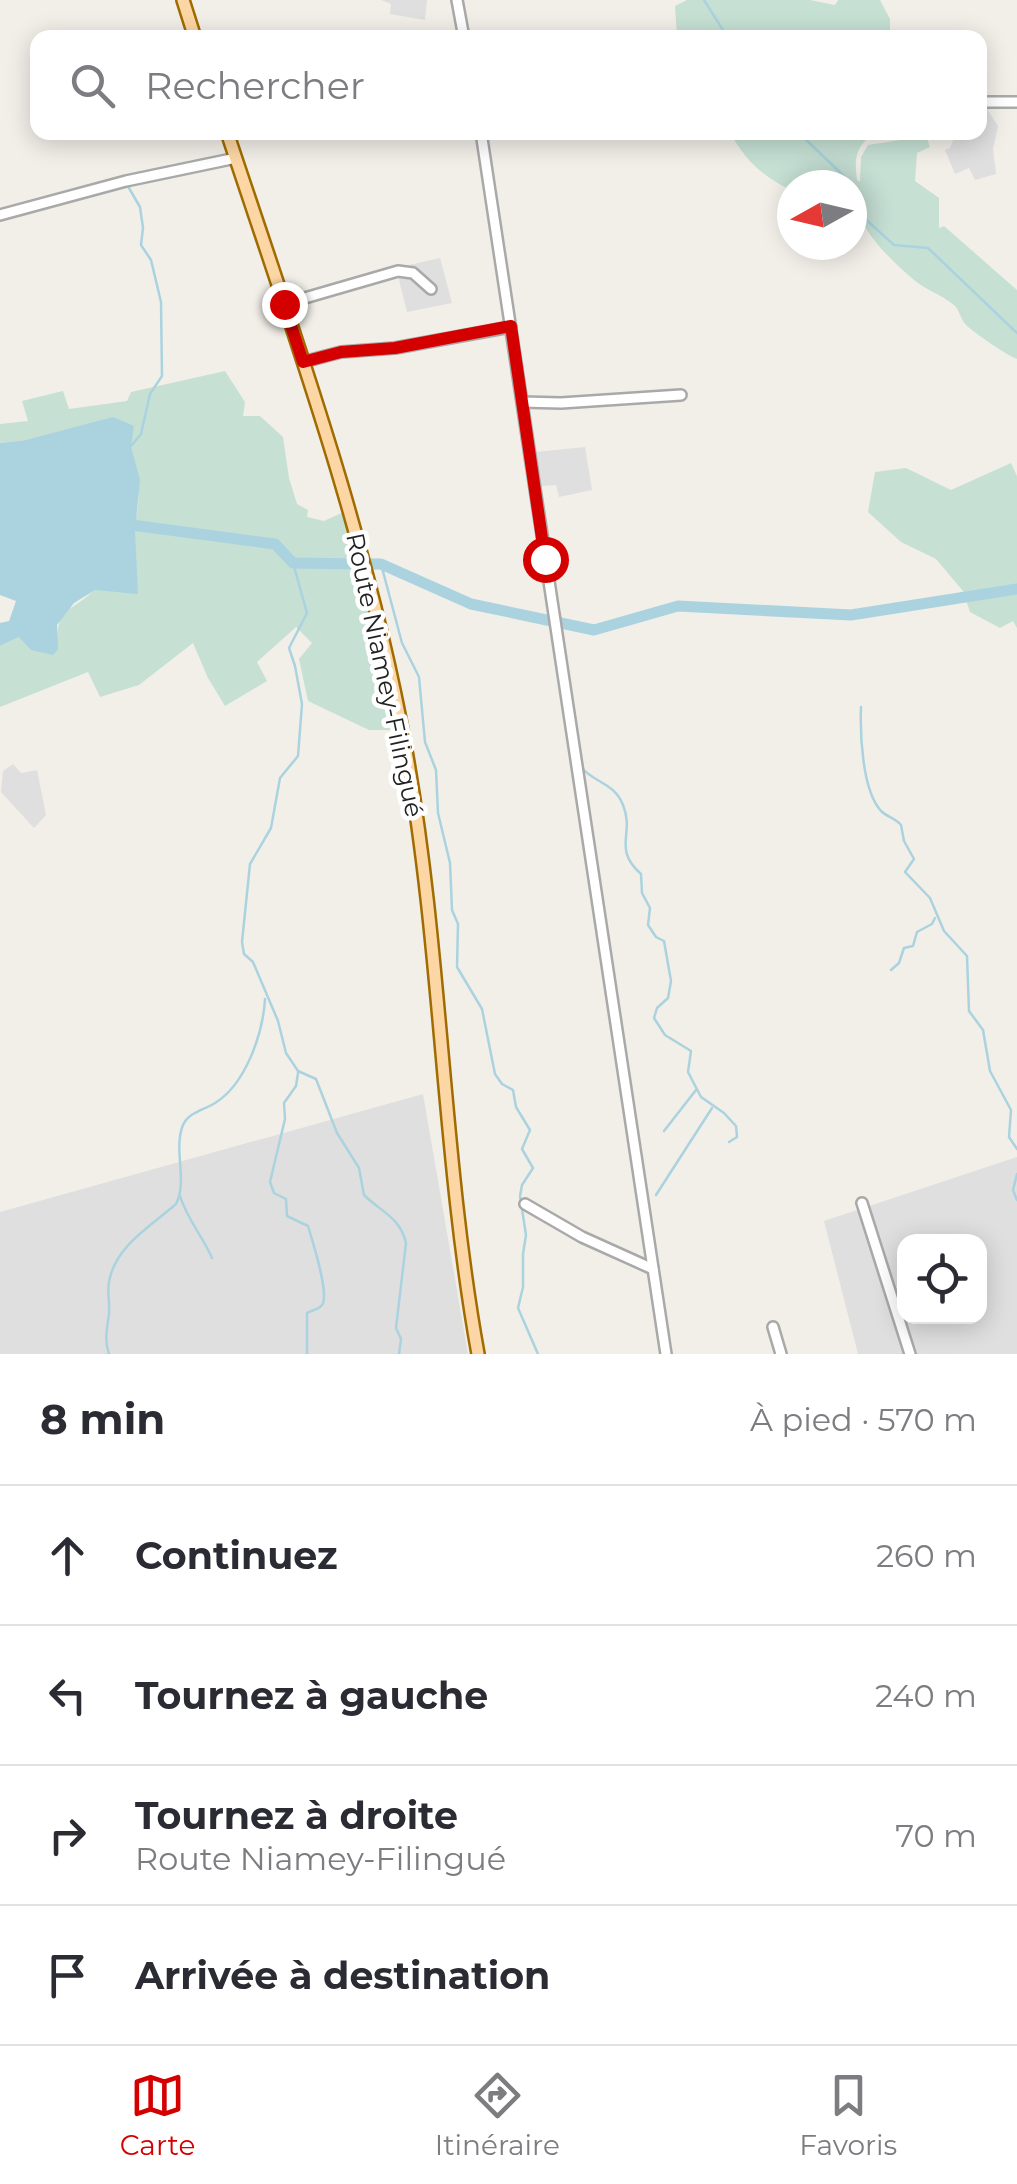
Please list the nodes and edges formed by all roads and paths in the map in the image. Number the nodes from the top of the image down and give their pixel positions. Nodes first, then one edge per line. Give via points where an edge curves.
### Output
1 (183, 0) edge
2 (458, 0) edge
3 (192, 30) edge
4 (463, 30) edge
5 (987, 102) edge
6 (1017, 102) edge
7 (230, 140) edge
8 (482, 140) edge
9 (236, 158) junction
10 (0, 215) edge
11 (431, 289) dead end
12 (284, 304) junction
13 (511, 326) junction
14 (303, 362) junction
15 (681, 395) dead end
16 (522, 402) junction
17 (862, 1203) dead end
18 (524, 1204) dead end
19 (653, 1269) junction
20 (772, 1327) dead end
21 (478, 1354) edge
22 (666, 1354) edge
23 (781, 1354) edge
24 (910, 1354) edge

1 - 3 main road
2 - 4 street
5 - 6 street
7 - 9 main road, Route Niamey-Filingué
8 - 13 street
9 - 10 street
9 - 12 main road, Route Niamey-Filingué
11 - 12 street via 413,272 398,270
12 - 14 main road, Route Niamey-Filingué
13 - 14 street
13 - 16 street
14 - 21 main road, Route Niamey-Filingué via 361,547 406,751 460,1252
15 - 16 street
16 - 19 street
17 - 24 street
18 - 19 street
19 - 22 street
20 - 23 street

